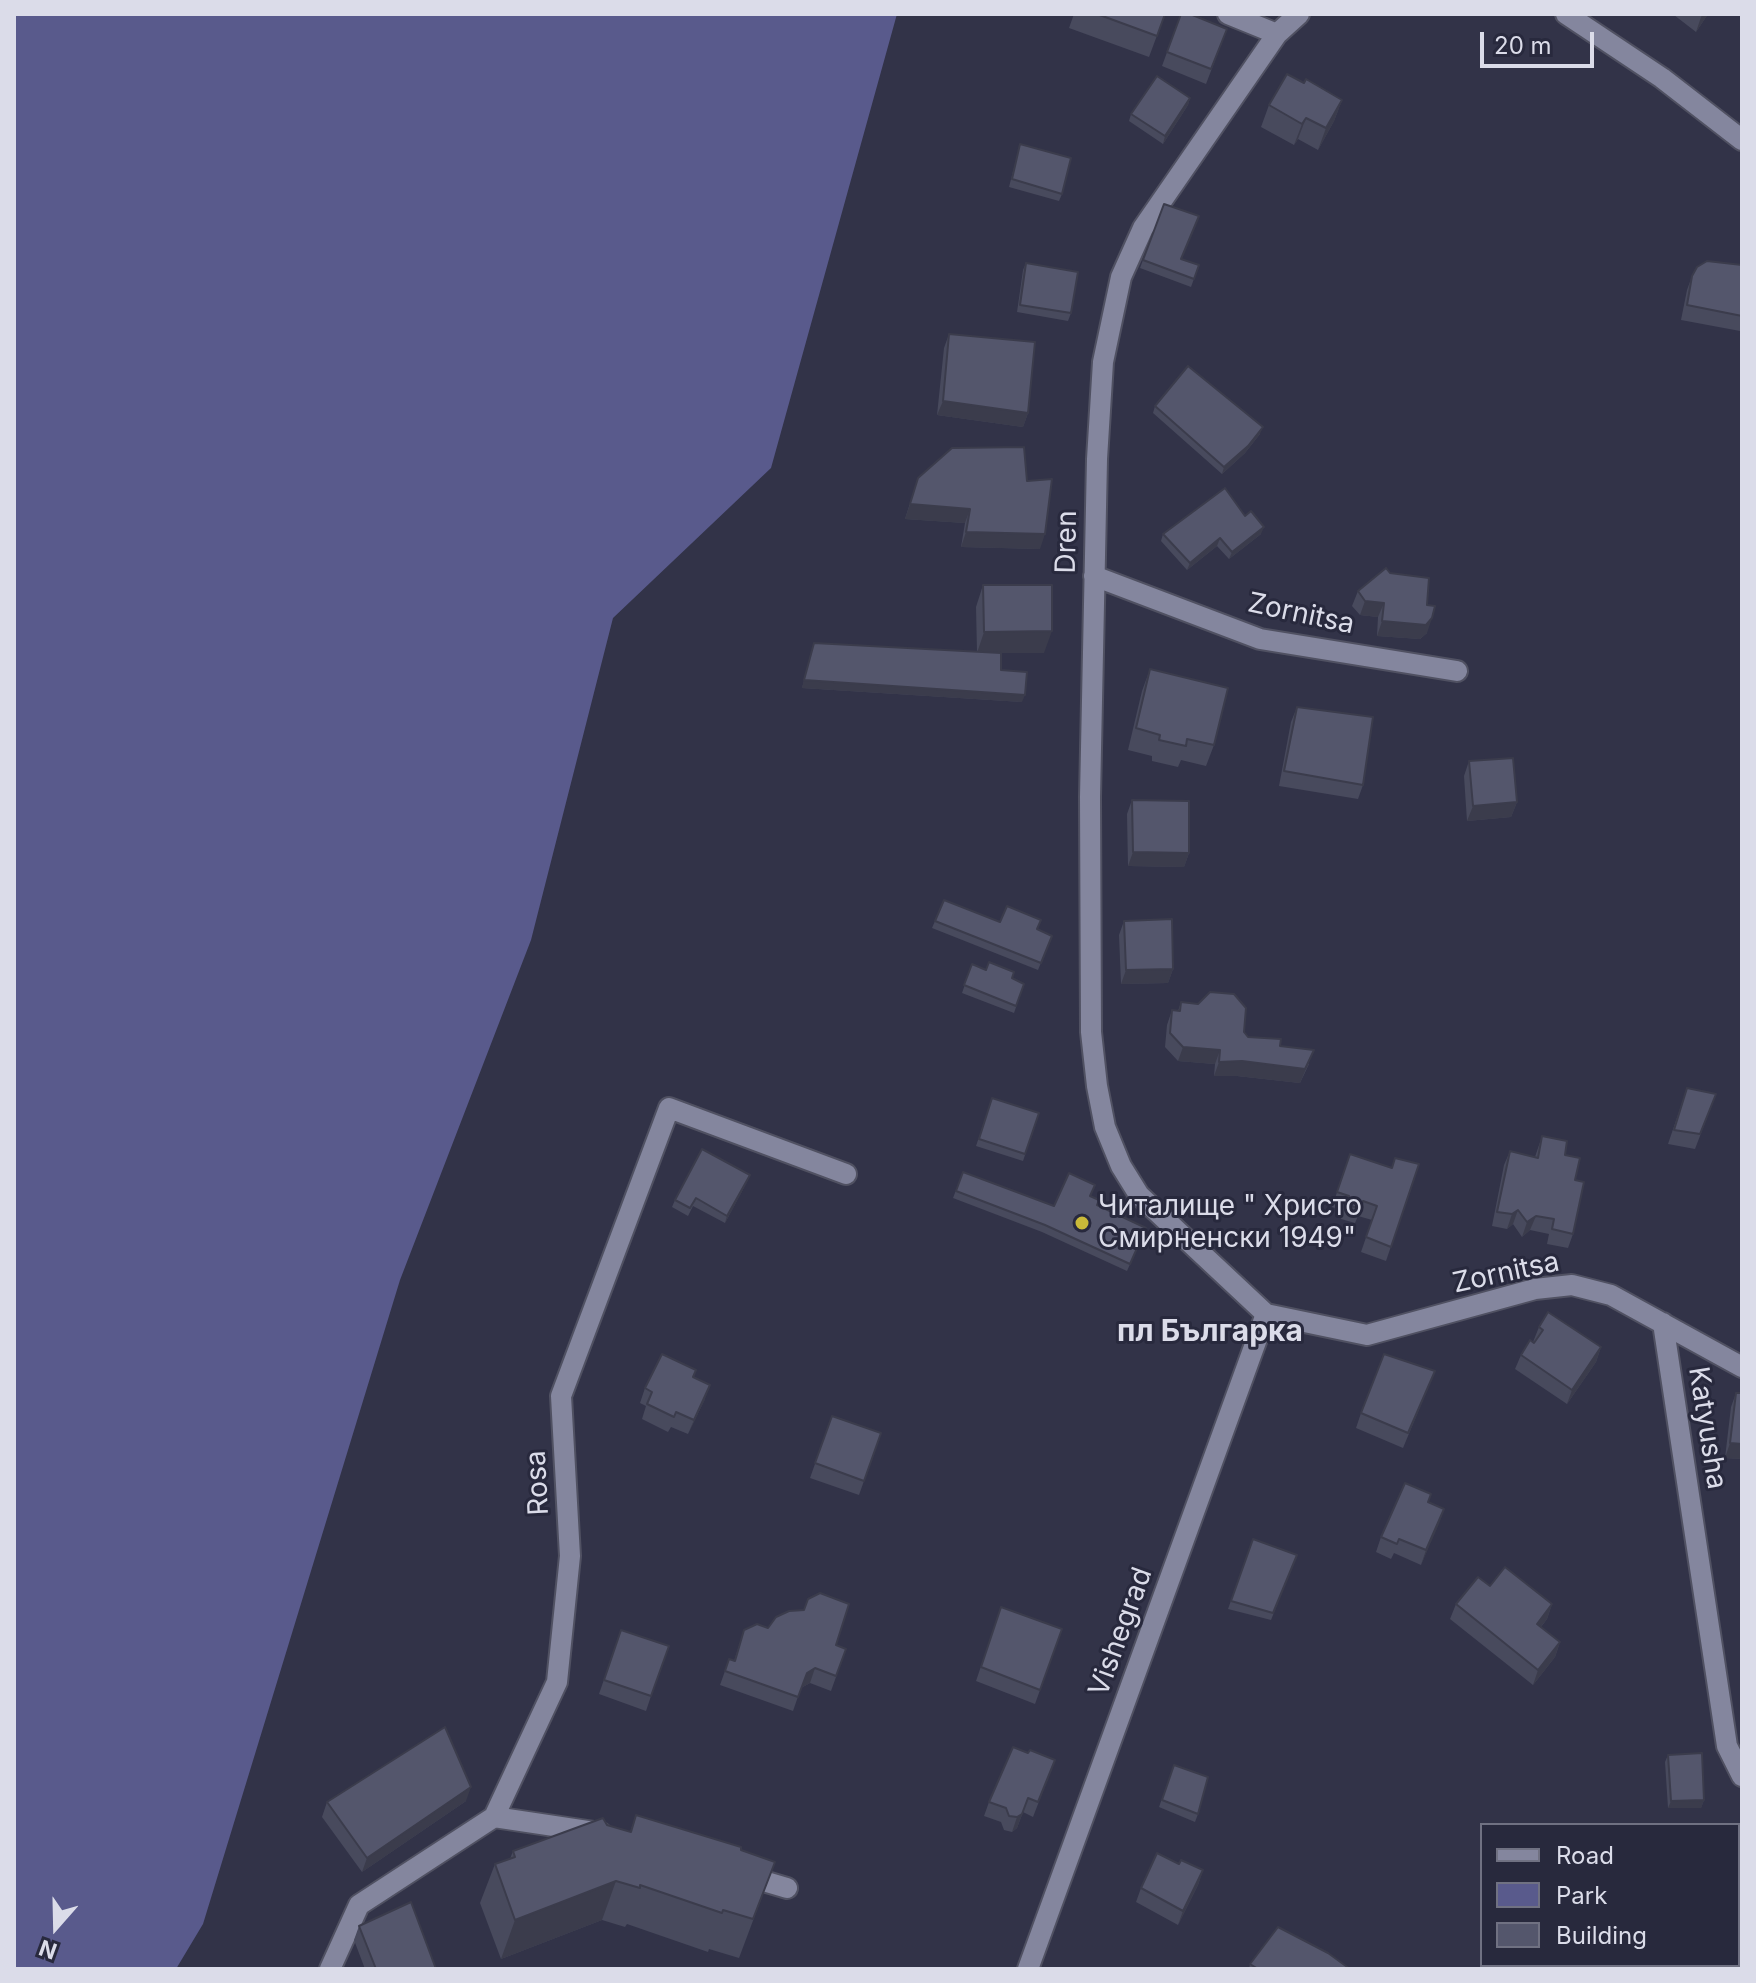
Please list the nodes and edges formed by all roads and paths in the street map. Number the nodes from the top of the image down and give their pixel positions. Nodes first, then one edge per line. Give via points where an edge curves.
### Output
1 (1228, 14) edge
2 (1299, 14) edge
3 (1566, 14) edge
4 (1277, 34) junction
5 (1742, 140) edge
6 (1094, 576) junction
7 (1457, 671) dead end
8 (846, 1174) dead end
9 (1266, 1314) junction
10 (1663, 1323) junction
11 (1742, 1367) edge
12 (1742, 1776) edge
13 (494, 1817) junction
14 (622, 1838) edge
15 (727, 1870) edge
16 (787, 1888) dead end
17 (330, 1969) edge
18 (1028, 1969) edge

1 - 4 street
2 - 4 street, Dren
3 - 5 street
4 - 6 street, Dren via 1143,228 1121,277 1099,399
6 - 7 street, Zornitsa via 1260,639
6 - 9 street, Dren via 1091,1032 1105,1127 1139,1195
8 - 13 street, Rosa via 669,1108 561,1396 570,1556 557,1682
9 - 10 street, Zornitsa via 1367,1335 1535,1289 1572,1285 1611,1295
9 - 18 street, Vishegrad
10 - 11 street, Zornitsa
10 - 12 street, Katyusha via 1727,1746
13 - 14 street
13 - 17 street via 359,1905
15 - 16 street

